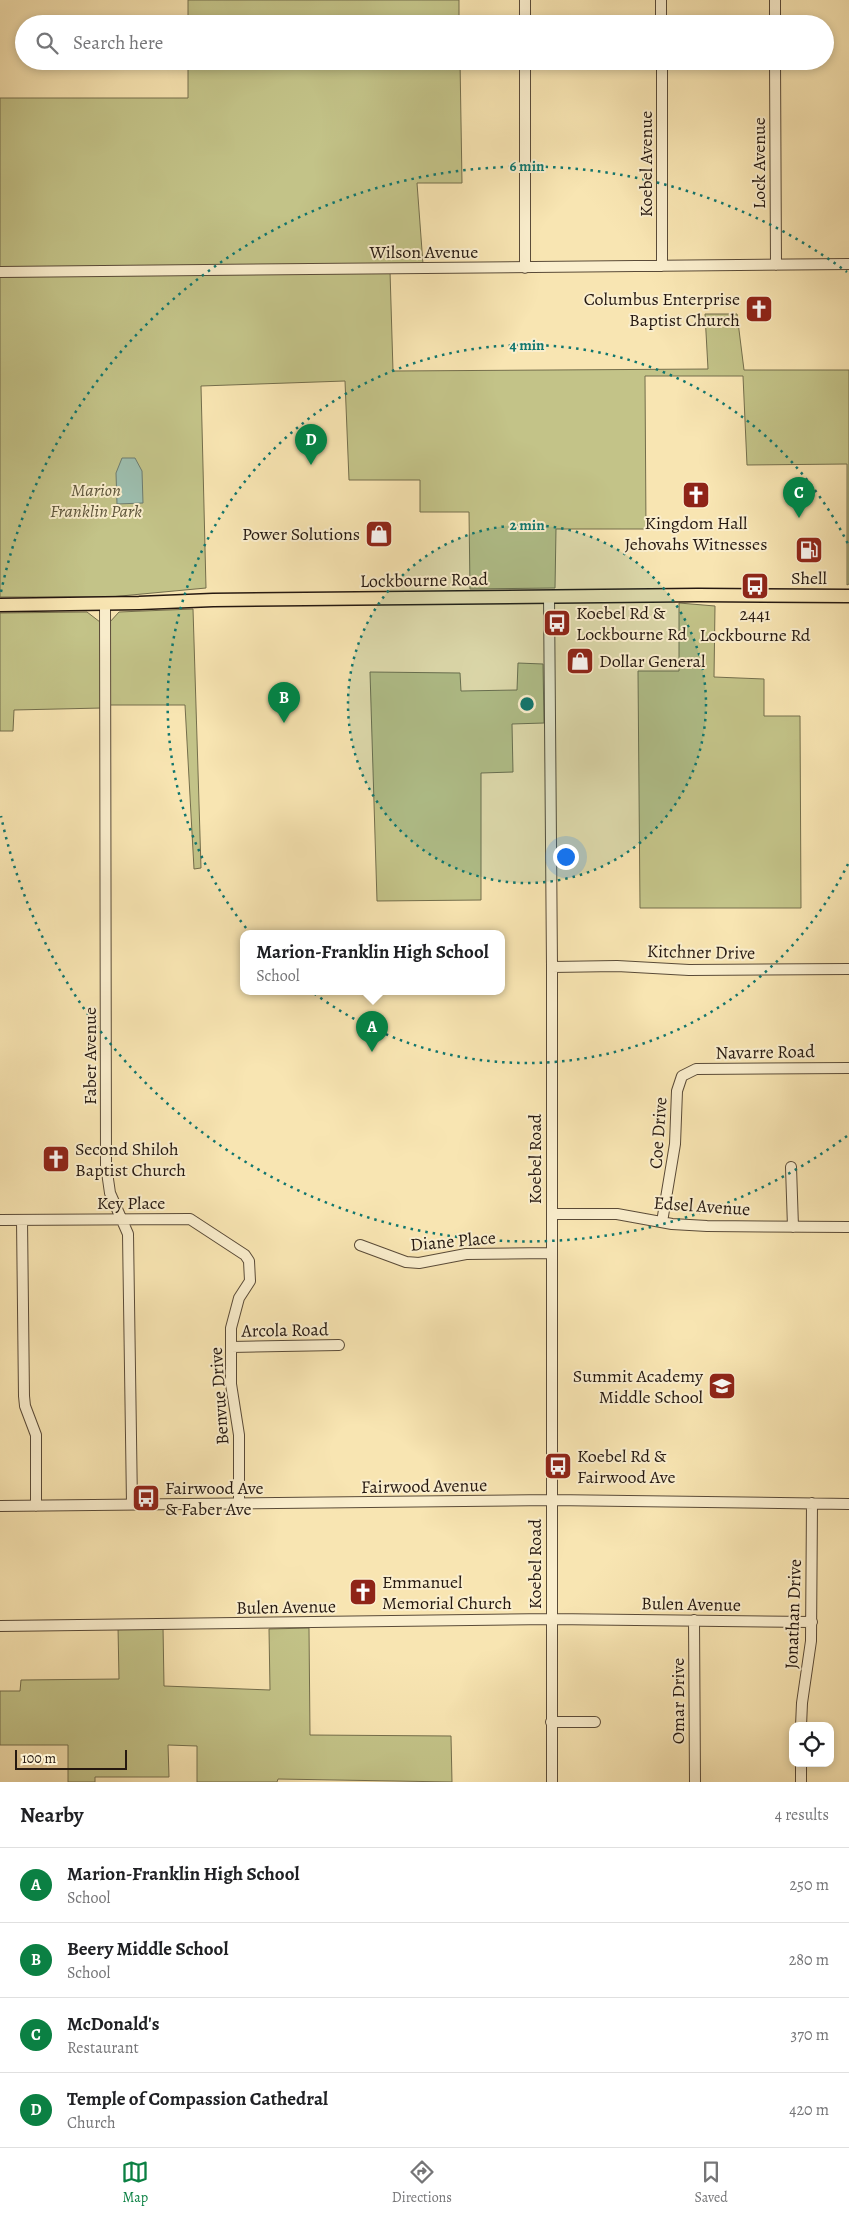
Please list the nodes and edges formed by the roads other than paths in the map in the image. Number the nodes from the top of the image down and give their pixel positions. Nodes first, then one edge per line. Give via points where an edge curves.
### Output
1 (525, 0) edge
2 (661, 0) edge
3 (775, 0) edge
4 (525, 15) edge
5 (661, 15) edge
6 (775, 15) edge
7 (525, 70) edge
8 (662, 70) edge
9 (775, 70) edge
10 (849, 264) edge
11 (776, 265) junction
12 (662, 266) junction
13 (526, 268) junction
14 (0, 272) edge
15 (549, 596) junction
16 (849, 596) edge
17 (105, 604) junction
18 (0, 605) edge
19 (552, 967) junction
20 (849, 969) edge
21 (849, 1068) edge
22 (682, 1076) joint
23 (791, 1167) dead end
24 (552, 1214) junction
25 (123, 1219) junction
26 (0, 1220) edge
27 (22, 1220) junction
28 (662, 1222) junction
29 (793, 1227) junction
30 (849, 1227) edge
31 (360, 1245) dead end
32 (551, 1253) junction
33 (249, 1261) joint
34 (339, 1345) dead end
35 (232, 1346) junction
36 (551, 1500) junction
37 (132, 1504) junction
38 (239, 1504) junction
39 (812, 1504) junction
40 (849, 1504) edge
41 (0, 1506) edge
42 (36, 1506) junction
43 (551, 1619) junction
44 (694, 1620) junction
45 (812, 1622) junction
46 (0, 1626) edge
47 (551, 1722) junction
48 (595, 1722) dead end
49 (801, 1722) edge
50 (801, 1767) edge
51 (552, 1782) edge
52 (695, 1782) edge
53 (801, 1782) edge

1 - 4 street
2 - 5 street
3 - 6 street
7 - 13 street
8 - 12 street, Koebel Avenue
9 - 11 street, Lock Avenue
10 - 11 street, Wilson Avenue
11 - 12 street, Wilson Avenue
12 - 13 street, Wilson Avenue
13 - 14 street, Wilson Avenue
15 - 16 main road, Lockbourne Road
15 - 17 main road, Lockbourne Road
15 - 19 street, Koebel Road
17 - 18 main road, Lockbourne Road
17 - 25 street, Faber Avenue via 106,1165 110,1193
19 - 20 street, Kitchner Drive
19 - 24 street, Koebel Road
21 - 22 street, Navarre Road via 696,1069
22 - 28 street, Coe Drive via 677,1091 675,1144
23 - 29 street
24 - 28 street, Edsel Avenue via 617,1214
24 - 32 street, Koebel Road
25 - 27 street, Key Place
25 - 33 street, Key Place via 190,1219 239,1250
25 - 37 street, Faber Avenue via 129,1249
26 - 27 street, Key Place
27 - 42 street via 24,1396 36,1435
28 - 29 street, Edsel Avenue
29 - 30 street, Edsel Avenue
31 - 32 street, Diane Place via 406,1262 425,1262 466,1254
32 - 36 street, Koebel Road
33 - 35 street, Benvue Drive via 250,1280 234,1312
34 - 35 street, Arcola Road
35 - 38 street, Benvue Drive
36 - 38 street, Fairwood Avenue
36 - 39 street, Fairwood Avenue
36 - 43 street, Koebel Road
37 - 38 street, Fairwood Avenue
37 - 42 street, Fairwood Avenue
39 - 40 street, Fairwood Avenue
39 - 45 street, Jonathan Drive
41 - 42 street, Fairwood Avenue
43 - 44 street, Bulen Avenue
43 - 46 street, Bulen Avenue
43 - 47 street, Koebel Road
44 - 45 street, Bulen Avenue
44 - 52 street, Omar Drive
45 - 49 street, Jonathan Drive
47 - 48 street
47 - 51 street, Koebel Road
50 - 53 street

